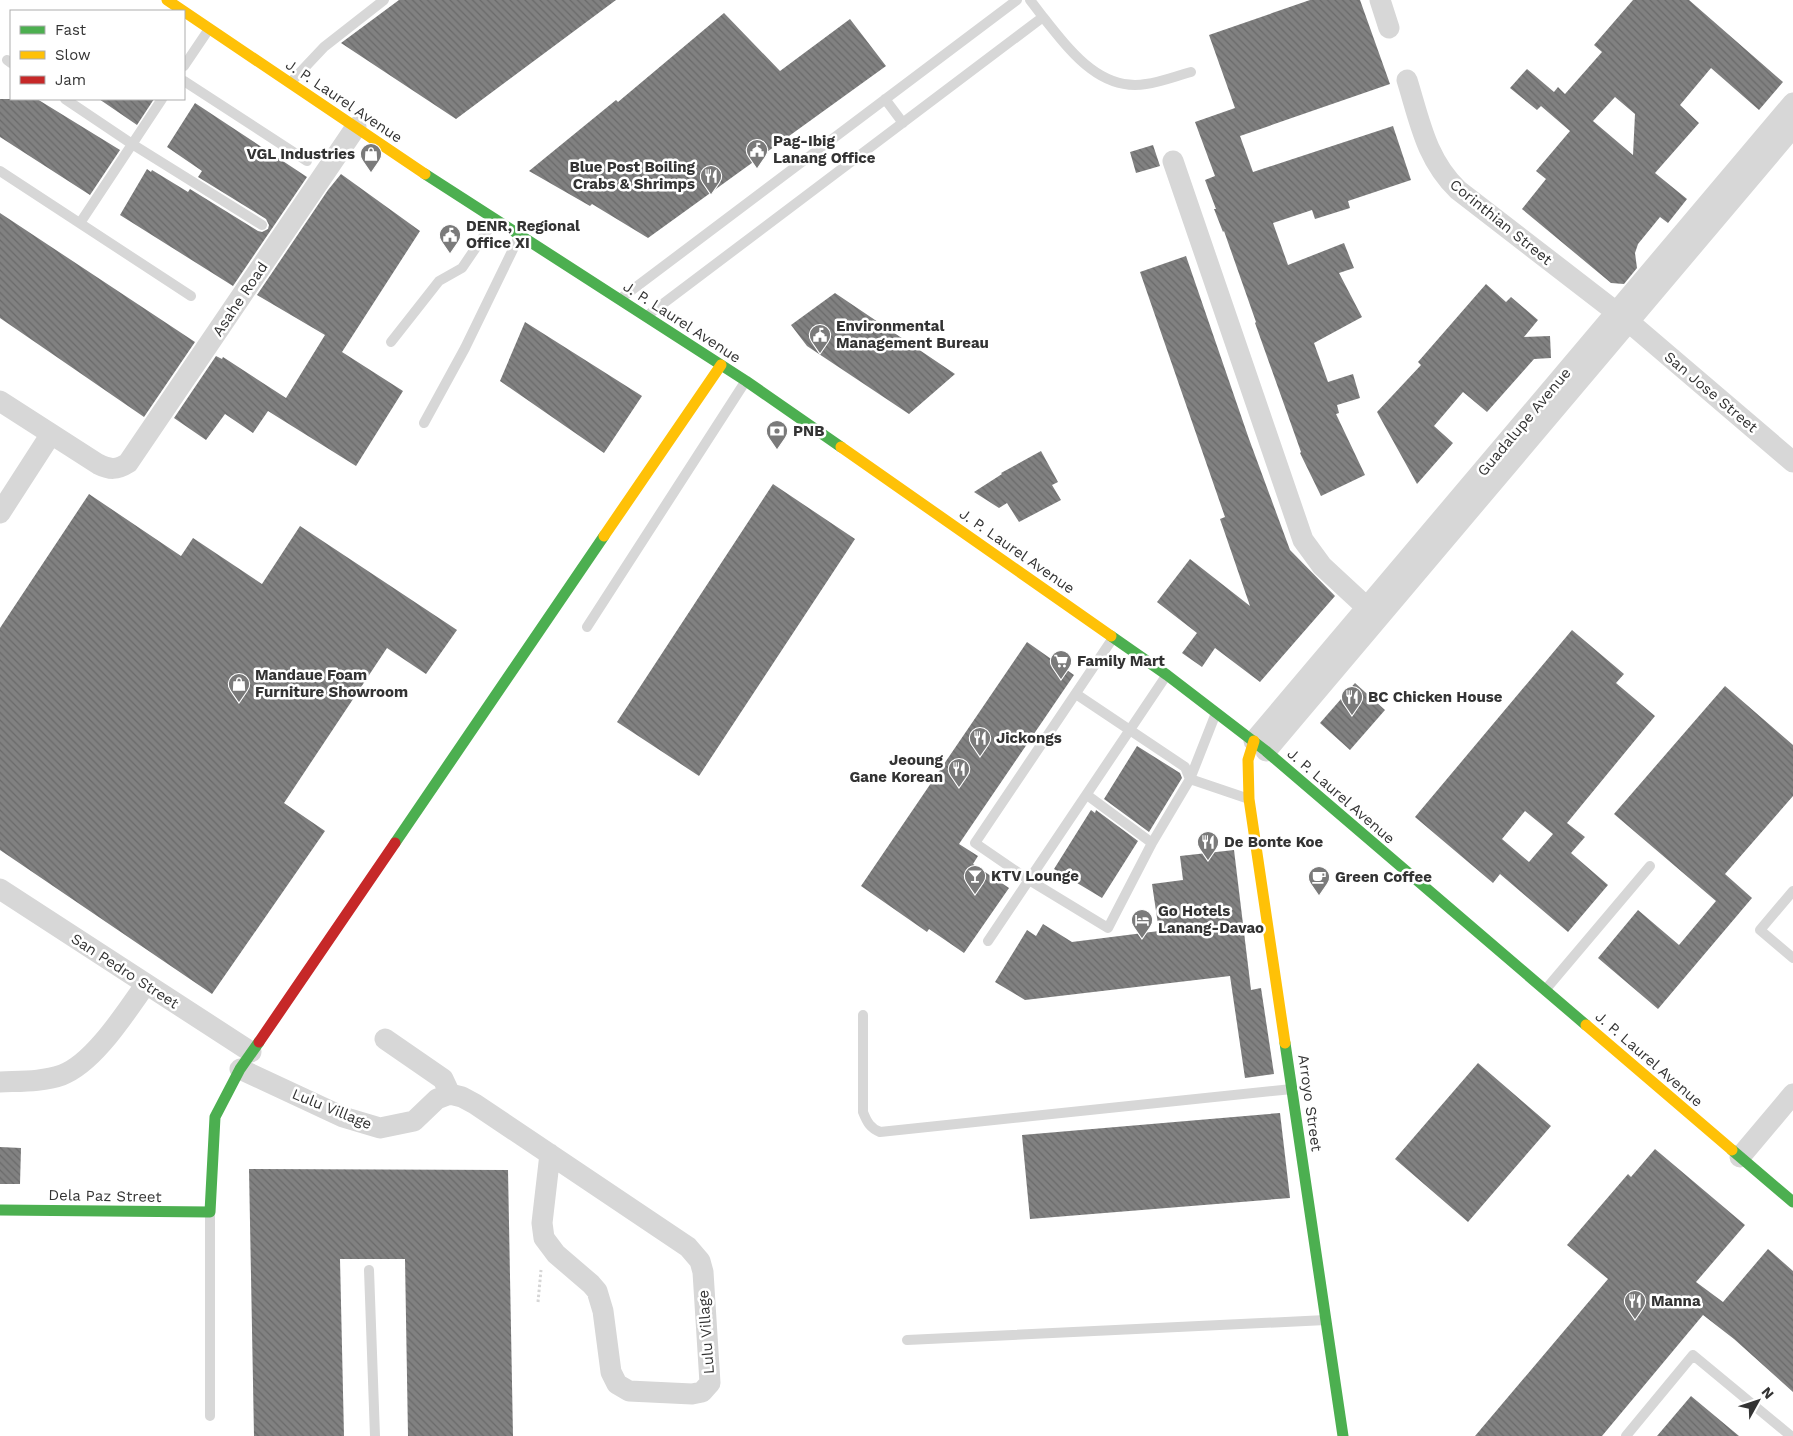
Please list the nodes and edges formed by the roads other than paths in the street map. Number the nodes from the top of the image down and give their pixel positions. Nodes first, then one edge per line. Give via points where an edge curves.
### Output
1 (167, 0) edge
2 (384, 0) edge
3 (1017, 0) edge
4 (1030, 0) edge
5 (1380, 0) edge
6 (182, 10) edge
7 (185, 12) edge
8 (1043, 18) junction
9 (209, 28) junction
10 (1389, 28) dead end
11 (185, 64) edge
12 (1191, 72) dead end
13 (1407, 80) dead end
14 (185, 82) edge
15 (290, 83) junction
16 (885, 99) junction
17 (66, 100) edge
18 (161, 100) edge
19 (1792, 112) edge
20 (903, 123) junction
21 (356, 127) junction
22 (132, 144) junction
23 (1174, 160) dead end
24 (307, 161) dead end
25 (0, 171) edge
26 (496, 219) junction
27 (80, 223) junction
28 (262, 225) dead end
29 (520, 234) junction
30 (191, 296) dead end
31 (620, 299) junction
32 (646, 317) junction
33 (1622, 317) junction
34 (390, 342) dead end
35 (721, 365) junction
36 (746, 381) junction
37 (0, 401) edge
38 (424, 423) dead end
39 (50, 434) junction
40 (1793, 462) edge
41 (0, 513) edge
42 (1372, 613) junction
43 (587, 627) dead end
44 (1113, 637) junction
45 (1167, 676) junction
46 (1076, 694) junction
47 (1216, 712) junction
48 (1130, 730) junction
49 (1260, 746) junction
50 (1247, 775) junction
51 (1190, 780) junction
52 (1087, 795) junction
53 (1249, 799) junction
54 (1152, 843) junction
55 (1650, 866) dead end
56 (1029, 880) junction
57 (0, 889) edge
58 (1793, 891) edge
59 (988, 941) dead end
60 (1793, 958) edge
61 (146, 984) junction
62 (1545, 990) junction
63 (863, 1015) dead end
64 (385, 1039) dead end
65 (245, 1060) junction
66 (0, 1082) edge
67 (1292, 1089) junction
68 (450, 1094) junction
69 (1793, 1094) edge
70 (550, 1154) junction
71 (1740, 1157) junction
72 (1793, 1202) edge
73 (0, 1210) edge
74 (210, 1212) junction
75 (369, 1270) dead end
76 (1326, 1320) junction
77 (907, 1340) dead end
78 (210, 1416) dead end
79 (375, 1436) edge
80 (1344, 1436) edge
81 (1626, 1436) edge
82 (1791, 1436) edge

1 - 6 main road, J. P. Laurel Avenue
2 - 15 lane via 324,47
3 - 16 lane
4 - 8 lane
5 - 10 street
7 - 9 main road, J. P. Laurel Avenue
8 - 12 lane via 1093,72 1121,84 1144,85
8 - 20 lane
9 - 11 lane
9 - 15 main road, J. P. Laurel Avenue
13 - 33 street, Corinthian Street via 1429,150 1447,180
14 - 24 lane
15 - 21 main road, J. P. Laurel Avenue
16 - 20 lane
16 - 31 lane
17 - 22 lane
18 - 22 lane
19 - 33 street, Guadalupe Avenue
20 - 32 lane
21 - 26 main road, J. P. Laurel Avenue
21 - 39 street, Asahe Road via 128,462 120,468 109,469
22 - 27 lane
22 - 28 lane
23 - 42 street via 1303,540 1322,566
25 - 27 lane
26 - 29 main road, J. P. Laurel Avenue
26 - 34 lane via 462,268 439,281
27 - 30 lane
29 - 31 main road, J. P. Laurel Avenue
29 - 38 lane via 465,348
31 - 32 main road, J. P. Laurel Avenue
32 - 35 main road, J. P. Laurel Avenue
33 - 40 street, San Jose Street
33 - 42 street, Guadalupe Avenue
35 - 36 main road, J. P. Laurel Avenue
35 - 65 main road
36 - 43 lane
36 - 44 main road, J. P. Laurel Avenue
37 - 39 street
39 - 41 street
42 - 49 street, Guadalupe Avenue
44 - 45 main road, J. P. Laurel Avenue
44 - 46 lane
45 - 47 main road, J. P. Laurel Avenue
45 - 48 lane
46 - 48 lane
46 - 56 lane via 975,843
47 - 49 main road, J. P. Laurel Avenue
47 - 51 lane
48 - 51 lane via 1185,767
48 - 52 lane
49 - 50 main road
49 - 50 main road, Arroyo Street via 1248,760
49 - 62 main road, J. P. Laurel Avenue
50 - 53 main road, Arroyo Street
51 - 53 lane
51 - 54 lane
52 - 54 lane
52 - 56 lane
53 - 67 main road, Arroyo Street
54 - 56 lane via 1108,928
55 - 62 lane
56 - 59 lane
57 - 61 street, San Pedro Street
58 - 60 lane via 1760,930
61 - 65 street, San Pedro Street
61 - 66 street via 103,1041 63,1075 43,1080
62 - 71 main road, J. P. Laurel Avenue
63 - 67 lane via 863,1112 867,1123 880,1132
64 - 68 street via 443,1079
65 - 68 street, Lulu Village via 343,1117 380,1128 414,1121 437,1098
65 - 74 main road via 215,1117
67 - 76 main road, Arroyo Street
68 - 70 street, Lulu Village via 475,1104
69 - 71 street
70 - 70 street, Lulu Village via 688,1247 700,1261 710,1383 702,1392 629,1391 617,1384 611,1372 601,1299 592,1284 556,1254 544,1238 542,1222
71 - 72 main road, J. P. Laurel Avenue
73 - 74 main road, Dela Paz Street
74 - 78 lane
75 - 79 lane
76 - 77 lane
76 - 80 main road, Arroyo Street
81 - 82 lane via 1693,1355

